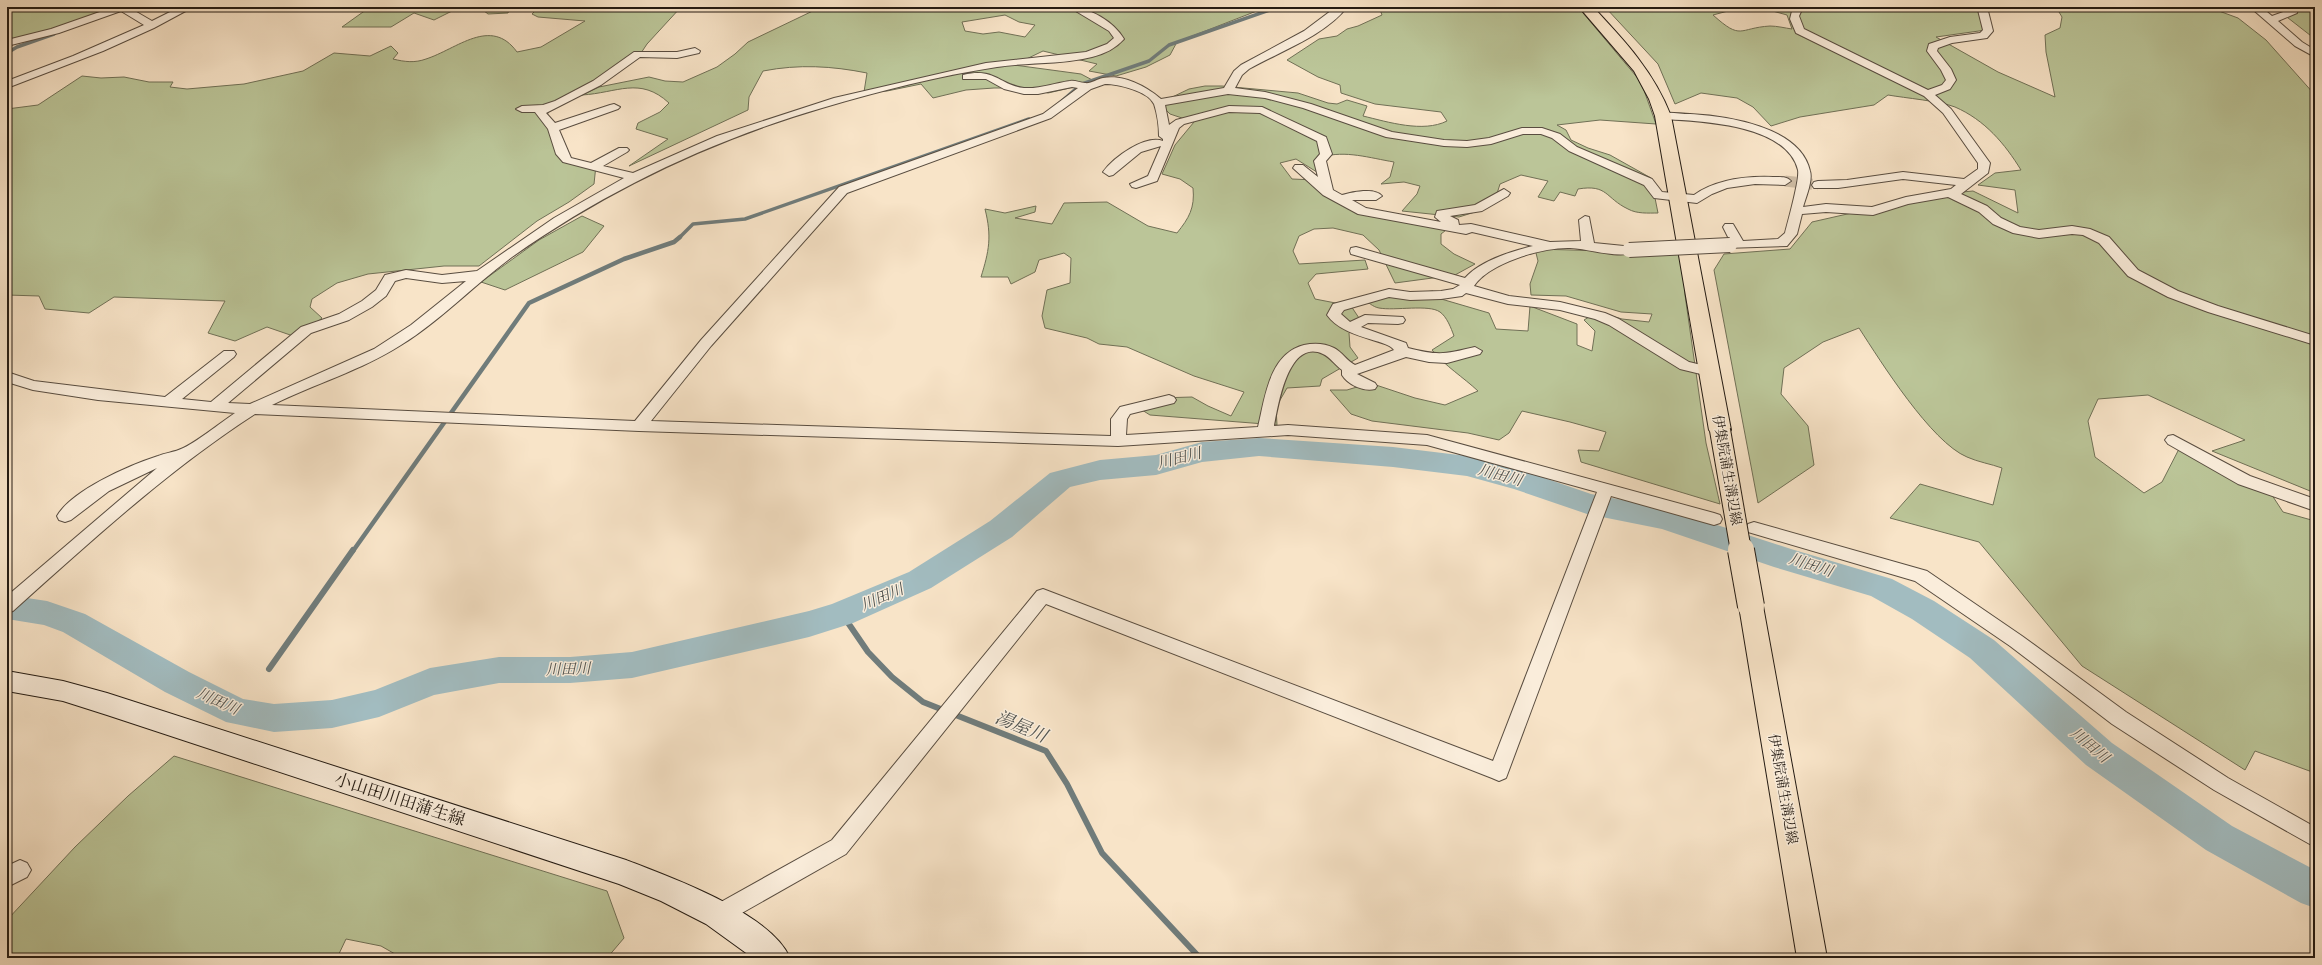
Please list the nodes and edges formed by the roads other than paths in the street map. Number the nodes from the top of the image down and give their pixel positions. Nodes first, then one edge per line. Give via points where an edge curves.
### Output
1 (122, 7) edge
2 (188, 7) edge
3 (1074, 7) edge
4 (1342, 7) edge
5 (1586, 7) edge
6 (1798, 7) edge
7 (1991, 7) edge
8 (2255, 7) edge
9 (2293, 7) edge
10 (2272, 20) junction
11 (150, 26) junction
12 (7, 43) edge
13 (695, 51) dead end
14 (2315, 54) edge
15 (929, 78) junction
16 (7, 85) edge
17 (1087, 87) junction
18 (1228, 91) junction
19 (1928, 94) junction
20 (1159, 103) junction
21 (544, 108) junction
22 (614, 108) dead end
23 (522, 109) dead end
24 (1663, 116) junction
25 (553, 128) junction
26 (1164, 138) junction
27 (623, 150) dead end
28 (1145, 150) dead end
29 (592, 167) junction
30 (1299, 168) dead end
31 (1109, 172) dead end
32 (637, 178) junction
33 (1785, 181) tunnel mouth
34 (1967, 183) junction
35 (1818, 185) tunnel mouth
36 (1137, 188) dead end
37 (1326, 189) junction
38 (1504, 193) dead end
39 (1950, 193) junction
40 (1376, 196) dead end
41 (1679, 198) junction
42 (1340, 200) junction
43 (1796, 211) junction
44 (1585, 220) dead end
45 (1496, 222) dead end
46 (1729, 227) dead end
47 (1468, 229) junction
48 (1450, 232) dead end
49 (1526, 235) junction
50 (1735, 245) junction
51 (1550, 246) junction
52 (1588, 246) junction
53 (1356, 251) dead end
54 (481, 275) junction
55 (1467, 285) junction
56 (1398, 320) dead end
57 (1349, 328) junction
58 (2315, 341) edge
59 (1475, 350) dead end
60 (1401, 351) junction
61 (229, 354) dead end
62 (1349, 369) junction
63 (1709, 372) junction
64 (7, 377) edge
65 (1370, 386) dead end
66 (1168, 400) dead end
67 (168, 402) junction
68 (215, 407) junction
69 (253, 409) junction
70 (639, 426) junction
71 (1265, 432) junction
72 (2173, 440) dead end
73 (1118, 441) junction
74 (189, 452) junction
75 (1606, 489) junction
76 (2315, 505) edge
77 (65, 516) dead end
78 (1714, 519) dead end
79 (1754, 528) dead end
80 (7, 606) edge
81 (7, 681) edge
82 (2315, 838) edge
83 (718, 915) junction
84 (775, 958) edge
85 (1812, 958) edge

1 - 11 street via 140,15
1 - 12 street via 55,31
2 - 11 street
3 - 15 street via 1113,29 1119,39 1114,45 1087,55 997,63
4 - 18 street via 1328,21 1298,40 1245,67 1238,73
5 - 24 main road, 伊集院蒲生溝辺線 via 1641,69
6 - 19 street via 1794,11 1794,21 1800,31
7 - 19 street via 1983,10 1988,31 1983,36 1950,40 1933,46 1932,52 1946,69 1951,80 1946,87
8 - 10 street
9 - 10 street via 2294,11
10 - 14 street via 2291,40
11 - 16 street via 67,64
13 - 21 street via 677,55 638,54 597,83
15 - 17 street via 938,80 988,76 1008,87 1024,91 1038,91 1072,84
15 - 32 street via 849,96 750,128 701,146
17 - 20 street via 1104,81 1116,81 1132,85
17 - 70 street via 1047,116 843,190 706,343
18 - 20 street
18 - 41 street via 1265,95 1307,106 1390,135 1444,143 1467,144 1491,141 1522,131 1542,131 1556,136 1573,149 1648,182 1658,195
19 - 34 street via 1947,111 1984,163 1984,170
20 - 26 street via 1165,124
21 - 23 street
21 - 25 street via 540,113
22 - 25 street
24 - 41 main road, 伊集院蒲生溝辺線
24 - 43 street via 1717,119 1746,125 1770,135 1787,146 1800,159 1805,172
25 - 29 street via 562,154 567,160
26 - 28 street
26 - 31 street via 1138,148
26 - 36 street via 1153,178
26 - 37 street via 1174,126 1187,120 1229,109 1262,110 1322,139 1326,154 1320,161
27 - 29 street
29 - 32 street
30 - 37 street
32 - 54 street via 586,204 533,237
33 - 41 street via 1755,180 1725,185 1708,191 1697,199
34 - 35 street via 1919,176 1894,176 1836,186
34 - 39 street via 1956,192
37 - 42 street
38 - 47 street via 1478,208 1441,214 1445,221
39 - 43 street via 1906,201 1873,211 1826,208
39 - 58 street via 2017,230 2039,234 2072,230 2086,232 2104,240 2133,273 2173,294
40 - 42 street via 1356,195
41 - 63 main road, 伊集院蒲生溝辺線
42 - 47 street via 1369,212
43 - 50 street via 1791,234 1782,243
44 - 52 street
45 - 49 street via 1493,228
46 - 50 street
47 - 48 street
47 - 49 street
49 - 51 street
50 - 52 street, bridge via 1628,250
51 - 52 street
51 - 55 street via 1515,254 1478,273
53 - 55 street via 1399,260
54 - 68 street via 442,279 406,274 390,278 380,293 367,304 344,317 306,330
54 - 69 street via 419,327 382,351
55 - 57 street via 1457,293 1410,296 1389,293 1338,306 1334,315
55 - 63 street via 1508,300 1560,306 1600,316 1685,366
56 - 57 street via 1365,319
57 - 60 street via 1388,339 1401,346
59 - 60 street via 1447,359 1429,358
60 - 62 street via 1402,353 1356,370
61 - 67 street
62 - 65 street via 1349,375 1356,381
62 - 71 street via 1329,351 1316,348 1299,351 1284,365
63 - 85 main road, 伊集院蒲生溝辺線, bridge
64 - 67 street via 32,385
66 - 73 street via 1125,410 1119,419
67 - 68 street
68 - 69 street
69 - 70 street
69 - 74 street
70 - 73 street
71 - 73 street
71 - 75 street via 1288,430 1427,440
72 - 76 street via 2244,480
74 - 77 street via 161,460 95,491
74 - 80 street via 175,461
75 - 78 street
75 - 83 street via 1499,772 1043,596 839,847
79 - 82 street via 1921,576 2016,641 2119,718 2221,784
81 - 83 main road, 小山田川田蒲生線 via 63,691 107,704 603,865 659,885
83 - 84 main road, 小山田川田蒲生線

